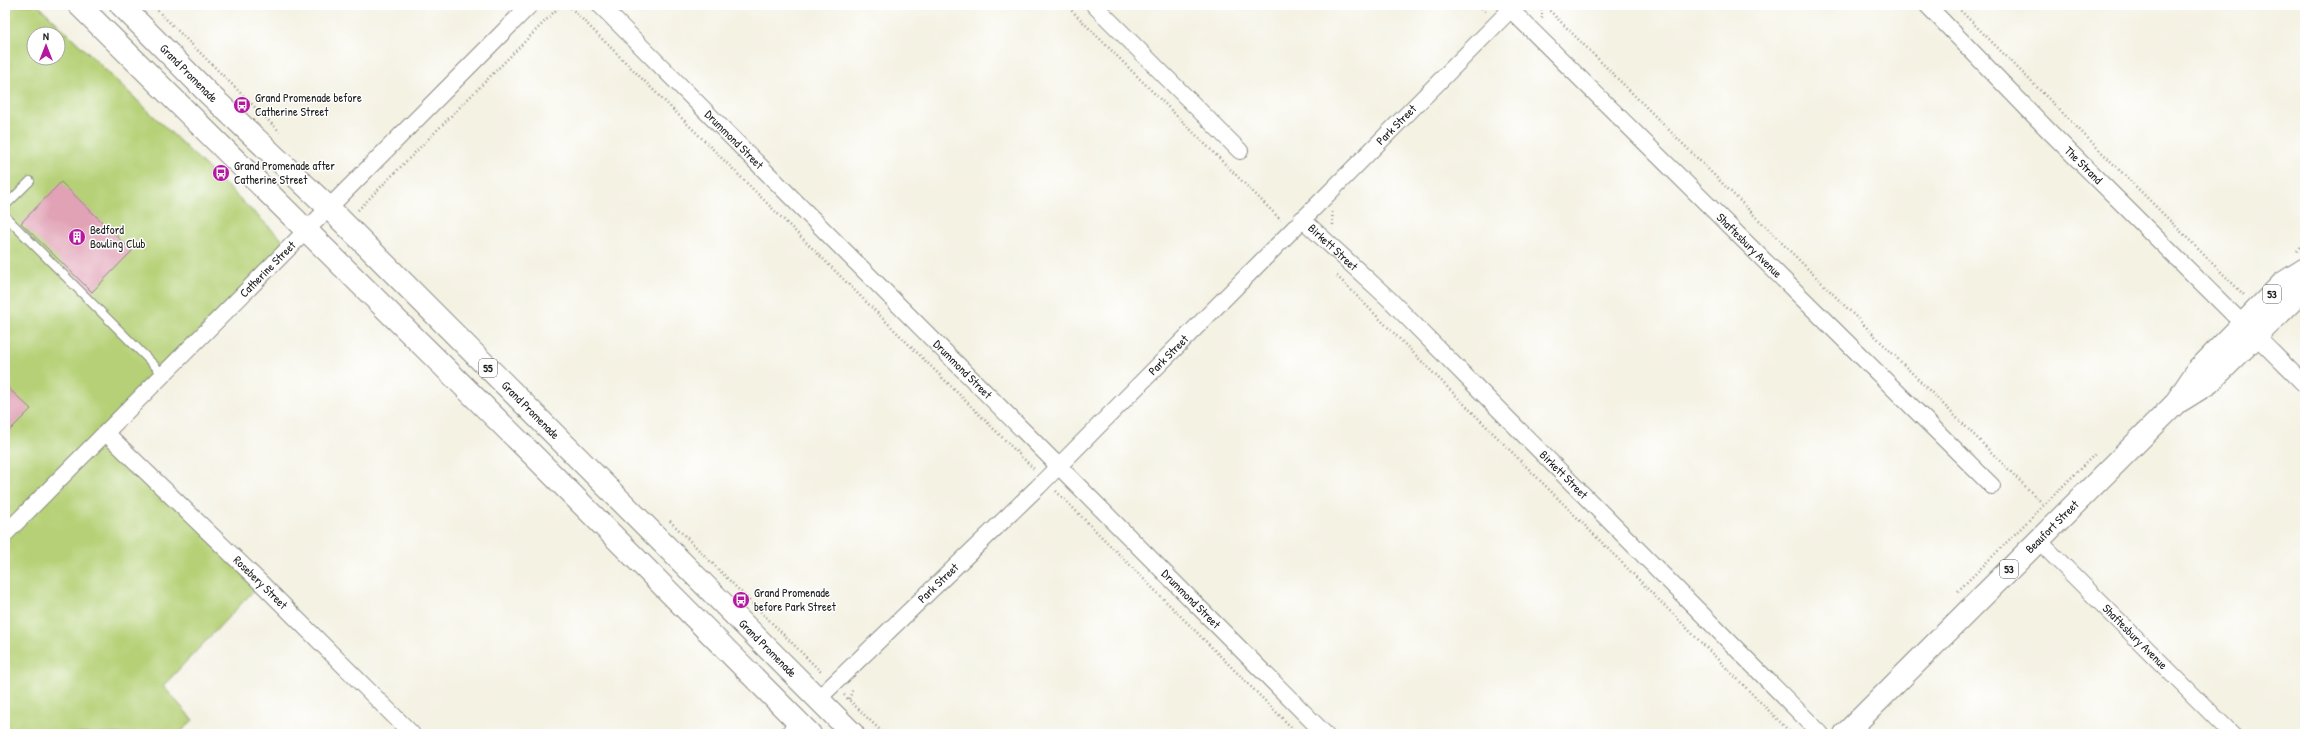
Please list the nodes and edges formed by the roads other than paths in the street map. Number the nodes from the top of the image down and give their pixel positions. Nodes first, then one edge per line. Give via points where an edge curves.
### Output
1 (79, 5) edge
2 (121, 5) edge
3 (530, 5) edge
4 (600, 5) edge
5 (1094, 5) edge
6 (1927, 5) edge
7 (1510, 6) edge
8 (1240, 151) dead end
9 (30, 181) dead end
10 (5, 206) edge
11 (329, 208) junction
12 (5, 216) edge
13 (1297, 224) junction
14 (307, 230) junction
15 (2299, 262) edge
16 (2305, 284) edge
17 (2244, 325) junction
18 (164, 375) junction
19 (2305, 385) edge
20 (106, 433) junction
21 (1058, 466) junction
22 (1992, 486) dead end
23 (5, 534) edge
24 (2038, 540) junction
25 (818, 699) junction
26 (799, 730) edge
27 (412, 734) edge
28 (853, 734) edge
29 (1325, 734) edge
30 (1821, 734) edge
31 (1845, 734) edge
32 (2232, 734) edge

1 - 14 main road, 55
2 - 11 main road, Grand Promenade / 55
3 - 11 street, Catherine Street
4 - 21 street, Drummond Street
5 - 8 street
6 - 17 street, The Strand via 2047,129
7 - 13 street, Park Street
7 - 22 street, Shaftesbury Avenue
9 - 10 lane
11 - 14 street, Catherine Street
11 - 25 main road, Grand Promenade / 55
12 - 18 lane
13 - 21 street, Park Street
13 - 30 street, Birkett Street via 1389,299
14 - 18 street, Catherine Street
14 - 26 main road, 55
15 - 17 main road, Beaufort Street / 53
16 - 17 main road, Beaufort Street / 53 via 2299,294
17 - 19 street, The Strand
17 - 24 main road, Beaufort Street / 53 via 2197,371 2174,405
18 - 20 street, Catherine Street
20 - 23 street, Catherine Street
20 - 27 street, Rosebery Street via 262,583
21 - 25 street, Park Street
21 - 29 street, Drummond Street
24 - 31 main road, Beaufort Street / 53
24 - 32 street, Shaftesbury Avenue
25 - 28 main road, Grand Promenade / 55

